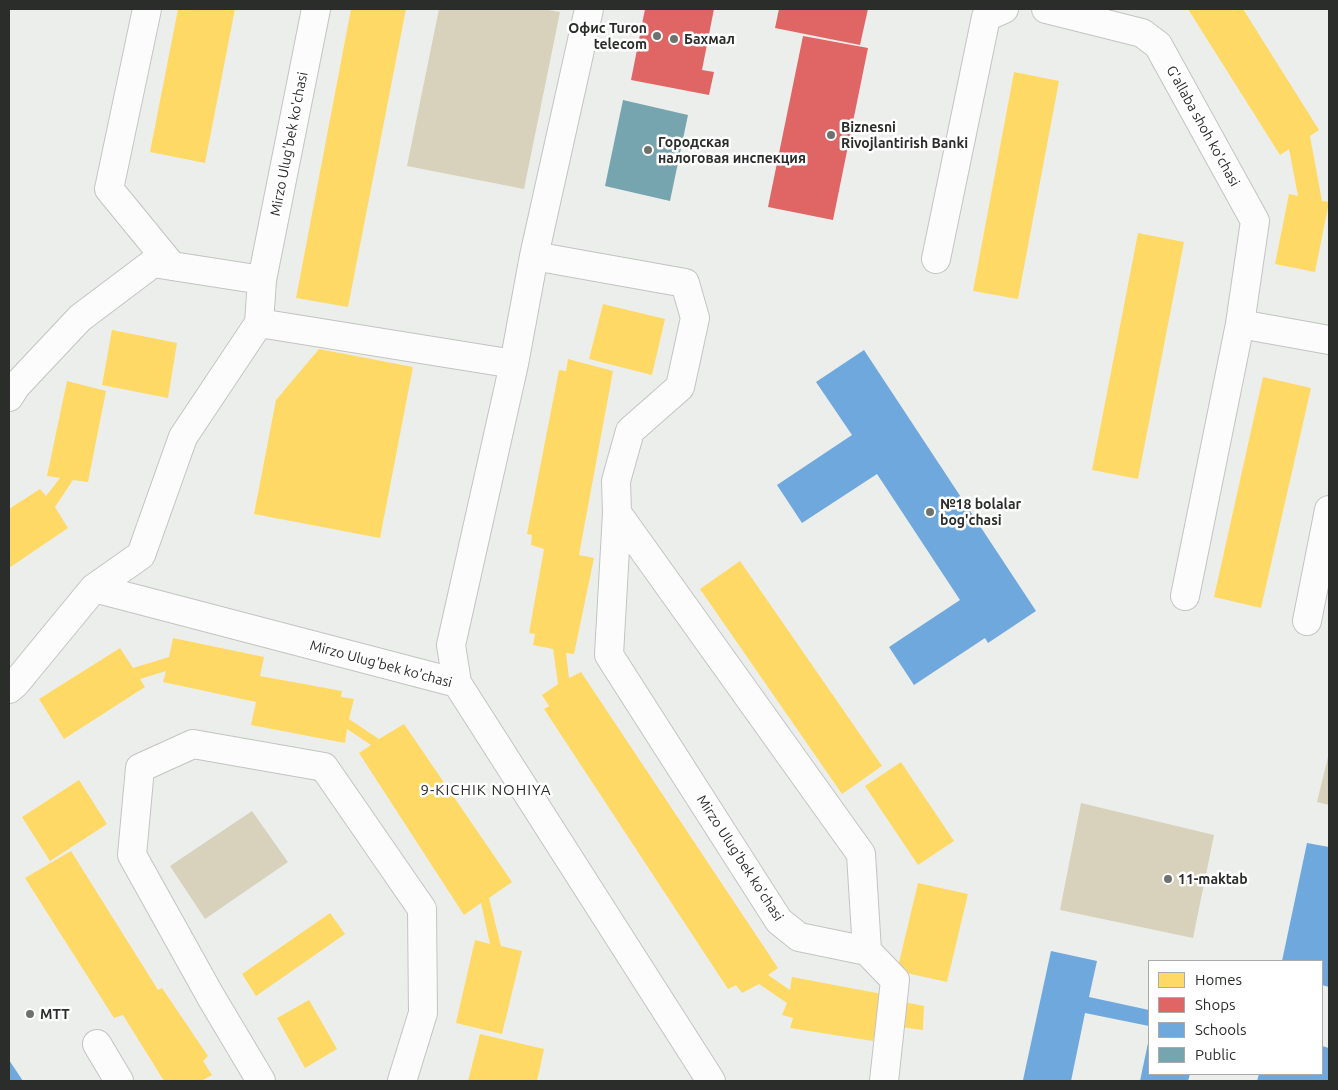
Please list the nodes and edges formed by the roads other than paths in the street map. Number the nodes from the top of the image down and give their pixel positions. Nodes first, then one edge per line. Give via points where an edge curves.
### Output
1 (147, 9) edge
2 (316, 9) edge
3 (588, 9) edge
4 (1004, 9) edge
5 (1046, 9) edge
6 (534, 256) junction
7 (936, 258) dead end
8 (172, 266) junction
9 (262, 280) junction
10 (259, 323) junction
11 (1240, 324) junction
12 (1329, 340) edge
13 (514, 364) junction
14 (9, 397) edge
15 (1329, 510) edge
16 (617, 513) junction
17 (94, 588) junction
18 (1185, 596) dead end
19 (1308, 622) dead end
20 (11, 682) edge
21 (457, 683) junction
22 (867, 951) junction
23 (97, 1044) dead end
24 (119, 1081) edge
25 (261, 1081) edge
26 (402, 1081) edge
27 (711, 1081) edge
28 (884, 1081) edge

1 - 8 street via 109,189
2 - 9 street, Mirzo Ulug'bek ko'chasi
3 - 6 street
4 - 7 street via 986,17
5 - 11 street, G'allaba shoh ko'chasi via 1142,33 1158,45 1255,221
6 - 13 street
6 - 16 street, Mirzo Ulug'bek ko'chasi via 685,283 695,318 680,387 630,431 616,480
8 - 9 street
8 - 14 street via 153,263 80,318
9 - 10 street, Mirzo Ulug'bek ko'chasi
10 - 13 street
10 - 17 street via 183,437 141,555
11 - 12 street
11 - 18 street, G'allaba shoh ko'chasi
13 - 21 street via 451,645
15 - 19 street
16 - 22 street via 861,854
16 - 22 street, Mirzo Ulug'bek ko'chasi via 609,655 779,921 799,937
17 - 20 street
17 - 21 street, Mirzo Ulug'bek ko'chasi
21 - 27 street, Mirzo Ulug'bek ko'chasi
22 - 28 street via 895,980
23 - 24 street
25 - 26 street via 132,855 140,768 193,744 324,767 422,909 423,1013

